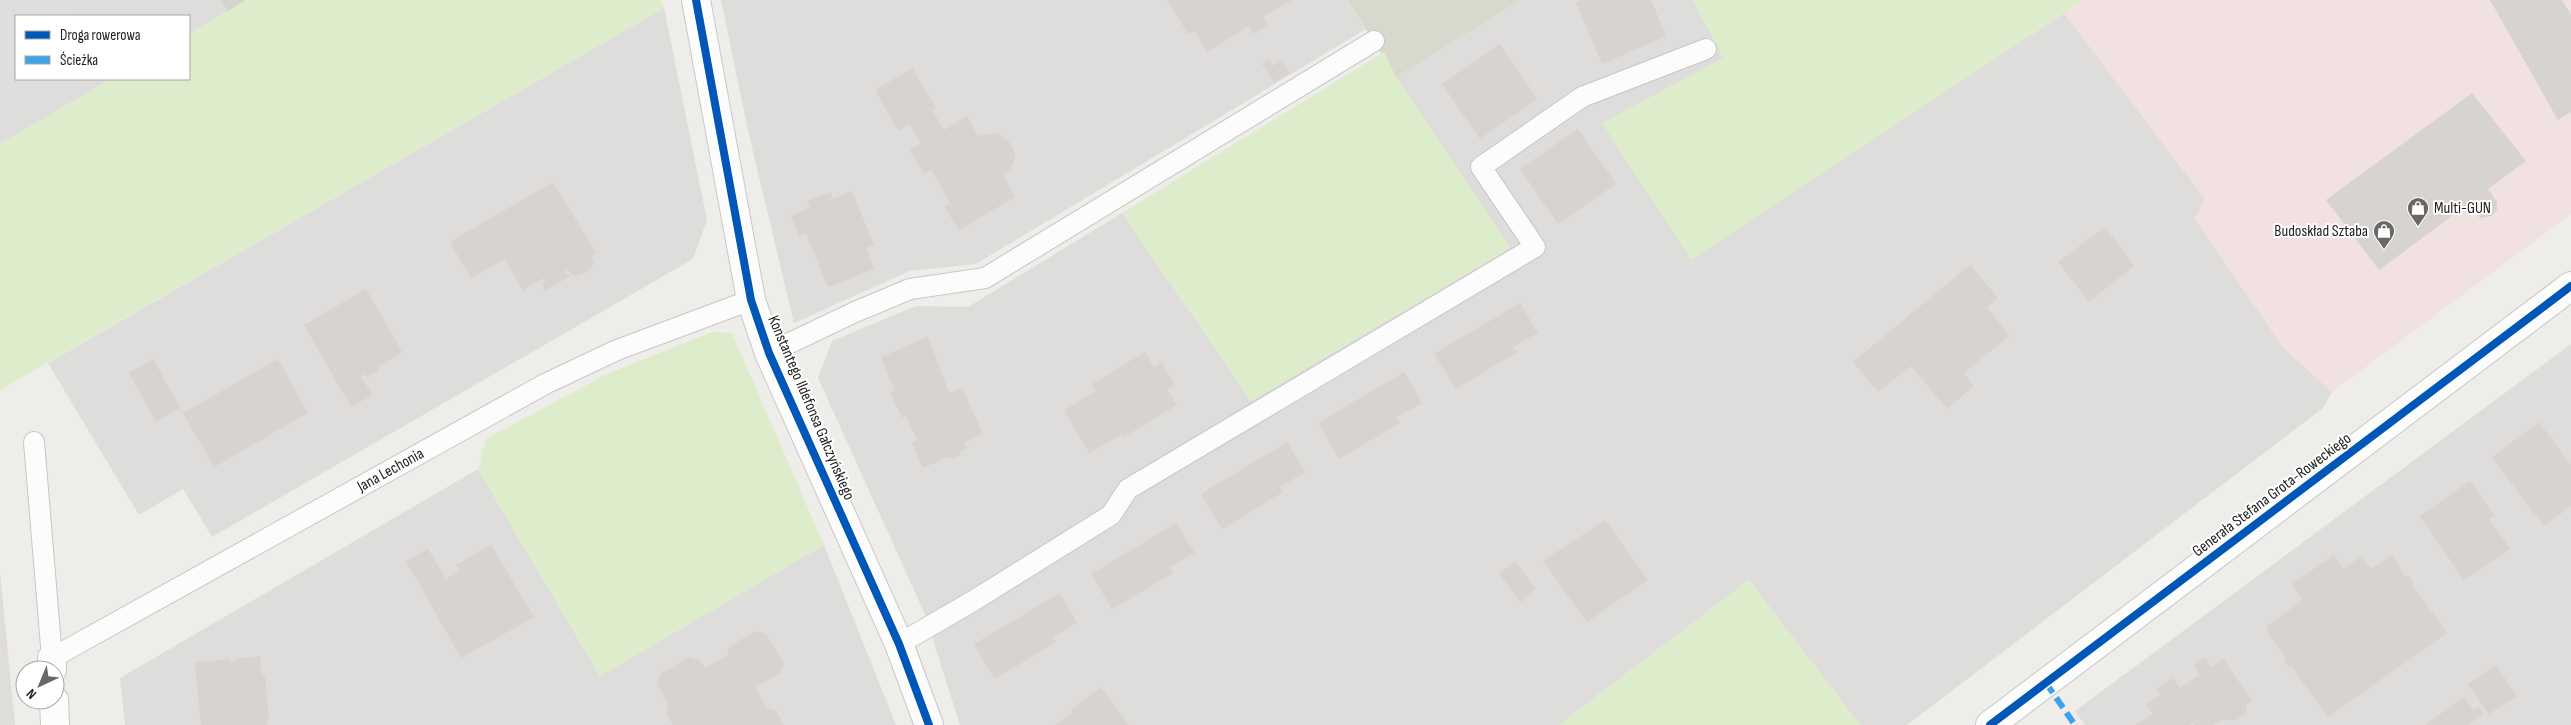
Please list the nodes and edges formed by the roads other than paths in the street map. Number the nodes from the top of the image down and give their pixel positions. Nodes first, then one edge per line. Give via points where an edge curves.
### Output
1 (696, 0) edge
2 (1374, 41) dead end
3 (1706, 49) dead end
4 (2571, 286) edge
5 (751, 300) junction
6 (769, 352) junction
7 (34, 442) dead end
8 (899, 644) junction
9 (52, 660) edge
10 (59, 660) edge
11 (54, 710) edge
12 (55, 725) edge
13 (929, 725) edge
14 (1990, 725) edge

1 - 5 street, Konstantego Ildefonsa Gałczyńskiego
2 - 6 lane via 985,278 910,289
3 - 8 lane via 1582,97 1481,167 1534,247 1128,489 1111,515 973,602
4 - 14 street, Generała Stefana Grota-Roweckiego
5 - 6 street, Konstantego Ildefonsa Gałczyńskiego
5 - 10 lane, Jana Lechonia via 617,350 545,384
6 - 8 street, Konstantego Ildefonsa Gałczyńskiego
7 - 9 lane
8 - 13 street, Konstantego Ildefonsa Gałczyńskiego
11 - 12 street

